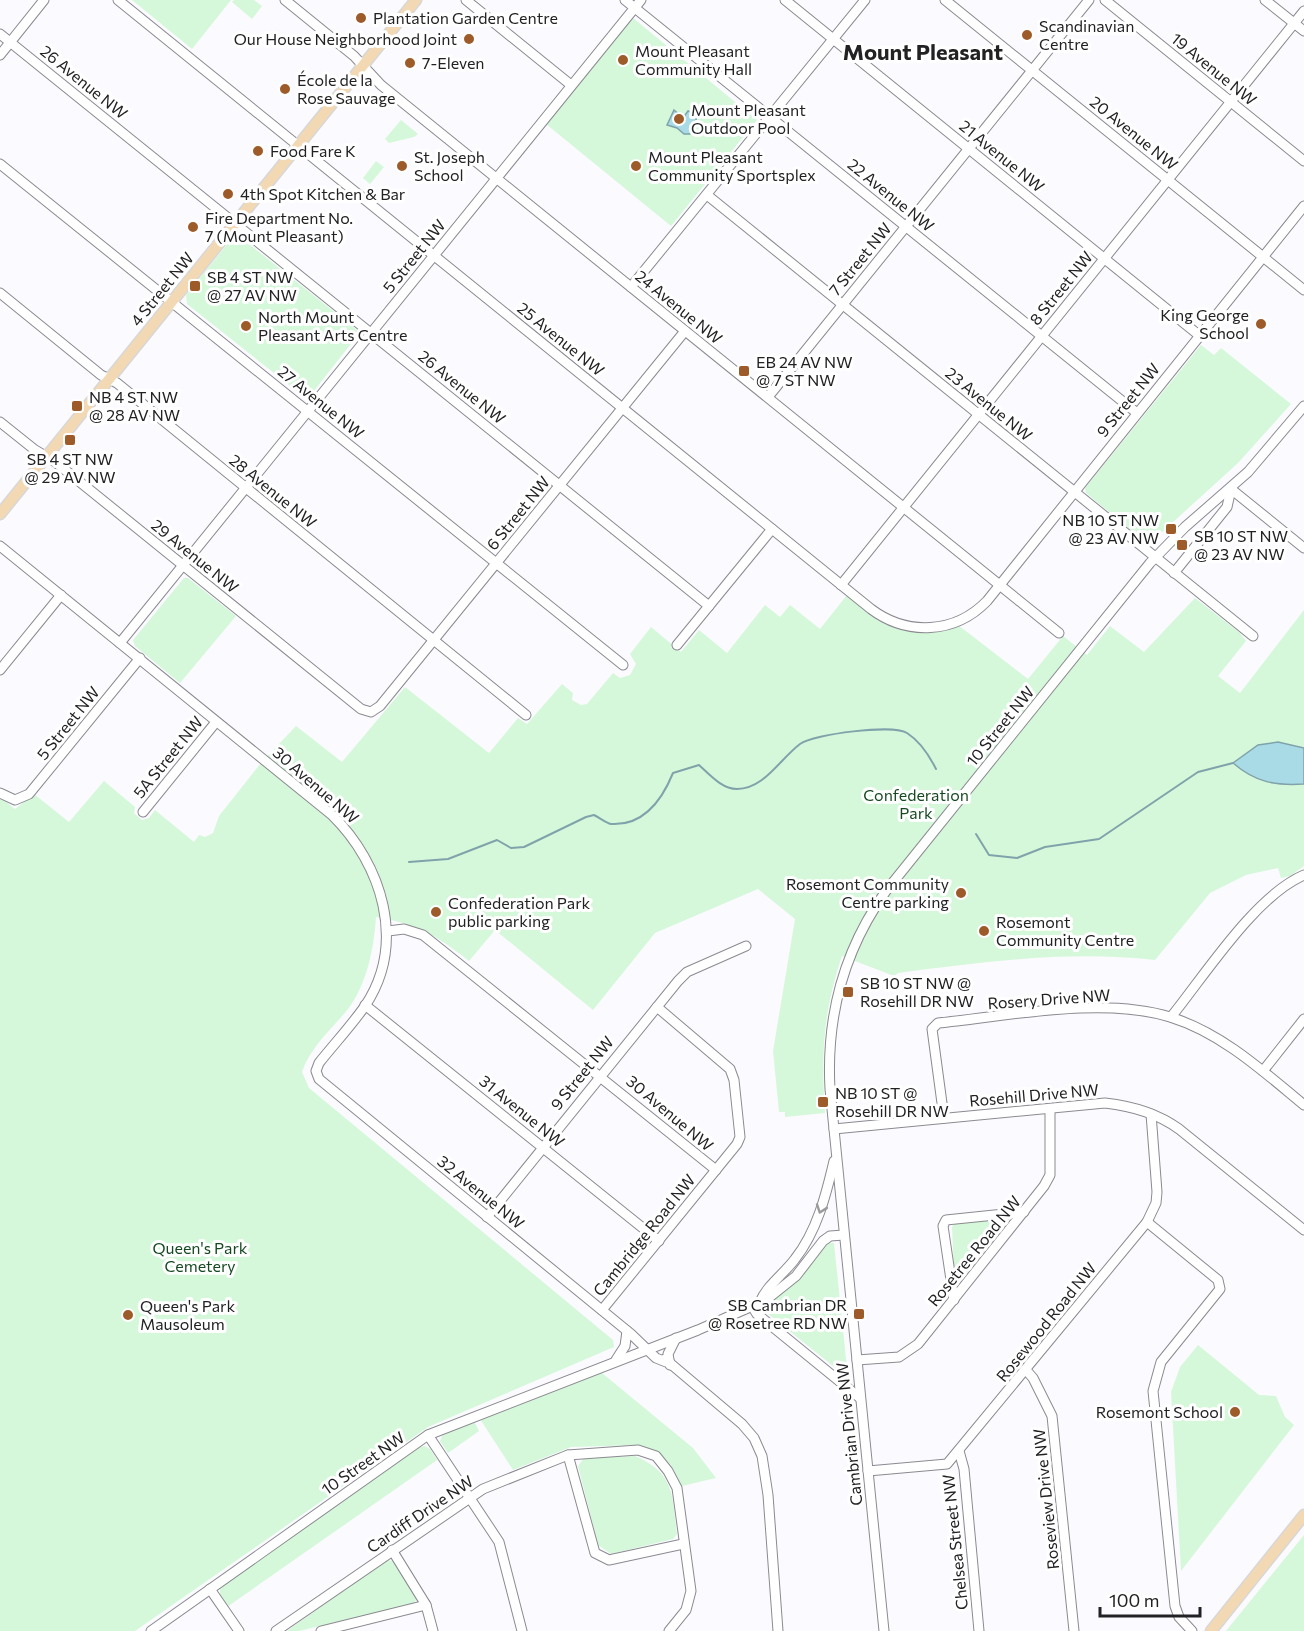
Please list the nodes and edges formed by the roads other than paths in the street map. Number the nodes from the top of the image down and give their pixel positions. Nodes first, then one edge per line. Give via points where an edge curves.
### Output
1 (44, 0) edge
2 (118, 0) edge
3 (285, 0) edge
4 (416, 0) edge
5 (466, 0) edge
6 (625, 0) edge
7 (785, 0) edge
8 (865, 0) edge
9 (945, 0) edge
10 (1089, 0) edge
11 (1105, 0) edge
12 (1265, 0) edge
13 (638, 4) edge
14 (1304, 11) edge
15 (1294, 23) junction
16 (1304, 31) edge
17 (0, 34) edge
18 (833, 39) junction
19 (10, 42) junction
20 (0, 55) edge
21 (363, 66) junction
22 (1032, 70) junction
23 (571, 85) junction
24 (1231, 102) junction
25 (771, 117) junction
26 (298, 146) junction
27 (969, 148) junction
28 (1304, 161) edge
29 (0, 164) edge
30 (497, 178) junction
31 (1168, 180) junction
32 (707, 195) junction
33 (1304, 206) edge
34 (235, 224) junction
35 (905, 226) junction
36 (434, 255) junction
37 (1263, 257) junction
38 (1105, 258) junction
39 (632, 287) junction
40 (1304, 290) edge
41 (0, 293) edge
42 (172, 302) junction
43 (842, 305) junction
44 (685, 331) junction
45 (371, 332) junction
46 (1041, 336) junction
47 (1200, 336) junction
48 (109, 379) junction
49 (768, 397) junction
50 (622, 408) junction
51 (308, 410) junction
52 (1137, 413) junction
53 (1302, 413) edge
54 (978, 415) junction
55 (0, 422) edge
56 (46, 456) junction
57 (560, 486) junction
58 (245, 488) junction
59 (1231, 489) junction
60 (1073, 491) junction
61 (903, 508) junction
62 (0, 514) edge
63 (772, 529) junction
64 (0, 546) edge
65 (1304, 548) edge
66 (1155, 557) junction
67 (497, 563) junction
68 (183, 565) junction
69 (1174, 573) junction
70 (841, 585) junction
71 (998, 585) junction
72 (61, 595) junction
73 (709, 606) junction
74 (1059, 633) dead end
75 (1253, 636) dead end
76 (434, 640) junction
77 (120, 643) junction
78 (677, 645) dead end
79 (140, 658) junction
80 (623, 664) dead end
81 (0, 670) edge
82 (371, 712) joint
83 (526, 715) dead end
84 (216, 722) junction
85 (0, 793) edge
86 (143, 812) dead end
87 (1304, 875) edge
88 (388, 931) junction
89 (747, 946) dead end
90 (365, 1005) junction
91 (657, 1007) junction
92 (1171, 1017) junction
93 (1304, 1019) edge
94 (1263, 1071) junction
95 (600, 1074) junction
96 (1304, 1105) edge
97 (1050, 1109) junction
98 (1151, 1114) junction
99 (944, 1118) junction
100 (834, 1130) junction
101 (542, 1146) junction
102 (837, 1152) junction
103 (716, 1170) junction
104 (1024, 1212) junction
105 (487, 1216) junction
106 (1147, 1222) junction
107 (1304, 1230) edge
108 (844, 1235) junction
109 (659, 1241) junction
110 (954, 1300) junction
111 (756, 1304) junction
112 (602, 1310) junction
113 (629, 1332) junction
114 (676, 1338) junction
115 (649, 1348) junction
116 (857, 1360) junction
117 (615, 1362) junction
118 (668, 1364) junction
119 (1026, 1370) junction
120 (860, 1398) junction
121 (428, 1435) junction
122 (959, 1451) junction
123 (568, 1455) junction
124 (868, 1471) junction
125 (470, 1497) junction
126 (1304, 1515) edge
127 (683, 1544) junction
128 (392, 1550) junction
129 (210, 1589) junction
130 (426, 1605) junction
131 (151, 1631) edge
132 (239, 1631) edge
133 (276, 1631) edge
134 (321, 1631) edge
135 (433, 1631) edge
136 (522, 1631) edge
137 (669, 1631) edge
138 (778, 1631) edge
139 (884, 1631) edge
140 (979, 1631) edge
141 (1074, 1631) edge
142 (1192, 1631) edge
143 (1211, 1631) edge

1 - 19 street
2 - 26 street, 25 Avenue NW
3 - 21 street, 24 Avenue NW
4 - 21 main road, 4 Street NW
5 - 23 street
6 - 13 street, 22 Avenue NW
7 - 18 street, 21 Avenue NW
8 - 18 street
9 - 22 street, 20 Avenue NW
10 - 22 street, 7 Street NW
11 - 24 street, 19 Avenue NW
12 - 15 street
13 - 23 street, 5 Street NW
13 - 25 street, 22 Avenue NW
14 - 15 street, 8 Street NW
15 - 16 street
15 - 24 street, 8 Street NW
17 - 19 street, 26 Avenue NW
18 - 25 street
18 - 27 street, 21 Avenue NW
19 - 20 street
19 - 34 street, 26 Avenue NW
21 - 26 main road, 4 Street NW
21 - 30 street, 24 Avenue NW
22 - 27 street, 7 Street NW
22 - 31 street, 20 Avenue NW
23 - 30 street, 5 Street NW
24 - 28 street, 19 Avenue NW
24 - 31 street, 8 Street NW
25 - 32 street
25 - 35 street, 22 Avenue NW
26 - 34 main road, 4 Street NW
26 - 36 street, 25 Avenue NW
27 - 35 street, 7 Street NW
27 - 38 street, 21 Avenue NW
29 - 42 street, 27 Avenue NW
30 - 36 street, 5 Street NW
30 - 39 street, 24 Avenue NW
31 - 37 street, 20 Avenue NW
31 - 38 street, 8 Street NW
32 - 39 street
32 - 43 street, 23 Avenue NW
33 - 37 street, 9 Street NW
34 - 42 main road, 4 Street NW
34 - 45 street, 26 Avenue NW
35 - 43 street, 7 Street NW
35 - 46 street, 22 Avenue NW
36 - 45 street, 5 Street NW
36 - 50 street, 25 Avenue NW
37 - 40 street, 20 Avenue NW
37 - 47 street, 9 Street NW
38 - 46 street, 8 Street NW
38 - 47 street, 21 Avenue NW
39 - 44 street, 24 Avenue NW
41 - 48 street, 28 Avenue NW
42 - 48 main road, 4 Street NW
42 - 51 street, 27 Avenue NW
43 - 49 street, 7 Street NW
43 - 54 street, 23 Avenue NW
44 - 49 street, 24 Avenue NW
44 - 50 street, 6 Street NW
45 - 51 street, 5 Street NW
45 - 57 street, 26 Avenue NW
46 - 52 street, 22 Avenue NW
46 - 54 street, 8 Street NW
47 - 52 street, 9 Street NW
48 - 56 main road, 4 Street NW
48 - 58 street, 28 Avenue NW
49 - 61 street, 24 Avenue NW
50 - 57 street, 6 Street NW
50 - 63 street, 25 Avenue NW
51 - 58 street, 5 Street NW
51 - 67 street, 27 Avenue NW
52 - 60 street, 9 Street NW
53 - 59 street, 10 Street NW
54 - 60 street, 23 Avenue NW
54 - 61 street, 8 Street NW
55 - 56 street, 29 Avenue NW
56 - 62 main road, 4 Street NW
56 - 68 street, 29 Avenue NW
57 - 67 street, 6 Street NW
57 - 73 street, 26 Avenue NW
58 - 68 street, 5 Street NW
58 - 76 street, 28 Avenue NW
59 - 65 street
59 - 66 street, 10 Street NW
59 - 69 street, 10 Street NW via 1227,507
60 - 66 street, 23 Avenue NW
60 - 71 street, 9 Street NW
61 - 70 street, 8 Street NW
61 - 71 street, 24 Avenue NW
63 - 70 street, 25 Avenue NW
63 - 73 street
64 - 72 street, 30 Avenue NW
66 - 69 street, 23 Avenue NW
66 - 100 street, 10 Street NW via 866,921 843,971 832,1023 829,1062
67 - 76 street, 6 Street NW
67 - 80 street, 27 Avenue NW
68 - 77 street, 5 Street NW
68 - 82 street, 29 Avenue NW via 361,709
69 - 75 street, 23 Avenue NW
70 - 71 street, 25 Avenue NW via 886,619 921,628 964,619 982,607
71 - 74 street, 24 Avenue NW
72 - 77 street, 30 Avenue NW
72 - 81 street
73 - 78 street
76 - 82 street, 6 Street NW
76 - 83 street, 28 Avenue NW
77 - 79 street, 30 Avenue NW
79 - 84 street, 30 Avenue NW
79 - 85 street, 5 Street NW via 29,794 15,800
84 - 86 street, 5A Street NW
84 - 88 street, 30 Avenue NW via 348,831 374,874
87 - 92 street via 1285,884 1257,909
88 - 90 street via 376,984
88 - 95 street, 30 Avenue NW via 404,929 423,934
89 - 91 street, 9 Street NW via 687,972
90 - 101 street, 31 Avenue NW
90 - 105 street, 32 Avenue NW via 319,1063 319,1079
91 - 95 street, 9 Street NW
91 - 103 street, Cambridge Road NW via 720,1059 734,1080 740,1137
92 - 94 street, Rosery Drive NW via 1230,1047
92 - 99 street, Rosery Drive NW via 1133,1010 1080,1009 938,1023 932,1029
93 - 94 street
94 - 96 street, Rosery Drive NW
95 - 101 street, 9 Street NW
95 - 103 street, 30 Avenue NW
97 - 98 street, Rosehill Drive NW via 1105,1103
97 - 99 street, Rosehill Drive NW
97 - 104 street, Rosetree Road NW via 1050,1175
98 - 106 street, Rosewood Road NW via 1157,1192
98 - 107 street, Rosehill Drive NW via 1179,1129
99 - 100 street, Rosehill Drive NW
100 - 102 street, 10 Street NW
101 - 105 street, 9 Street NW
101 - 109 street, 31 Avenue NW
102 - 108 street, 10 Street NW
102 -> 111 street, 10 Street NW via 813,1231 795,1260
103 - 109 street, Cambridge Road NW
104 - 110 street, Rosetree Road NW
104 - 110 street via 946,1220 943,1226
105 - 112 street, 32 Avenue NW
106 - 119 street, Rosewood Road NW
106 - 142 street via 1220,1284 1220,1289 1161,1362 1153,1391 1175,1606
108 - 111 street, 10 Street NW via 823,1241 796,1276 770,1298
108 - 116 street, Cambrian Drive NW
109 - 112 street, Cambridge Road NW
110 - 116 street, Rosetree Road NW via 906,1353 891,1359
111 - 114 street, 10 Street NW
111 - 120 street via 757,1314
112 - 113 street, 32 Avenue NW
113 - 115 street, 32 Avenue NW
113 - 117 street
114 - 115 street, 10 Street NW
114 - 118 street
115 - 117 street, 10 Street NW
115 - 118 street, 32 Avenue NW
116 - 120 street, Cambrian Drive NW
117 - 121 street, 10 Street NW
118 - 138 street, 32 Avenue NW via 742,1424 762,1456 770,1506
119 - 122 street, Rosewood Road NW
119 - 141 street, Roseview Drive NW via 1034,1378 1052,1416
120 - 124 street, Cambrian Drive NW
121 - 125 street
121 - 129 street, 10 Street NW
122 - 124 street, Rosewood Road NW via 947,1464
122 - 140 street, Chelsea Street NW
123 - 125 street, Cardiff Drive NW
123 - 127 street, Cardiff Drive NW via 638,1450 656,1456 677,1488
123 - 127 street via 595,1553 609,1560
124 - 139 street, Cambrian Drive NW
125 - 128 street, Cardiff Drive NW
125 - 136 street via 499,1542
126 - 143 main road
127 - 137 street, Cardiff Drive NW via 691,1592 686,1610
128 - 130 street
128 - 133 street, Cardiff Drive NW
129 - 131 street, 10 Street NW
129 - 132 street
130 - 134 street
130 - 135 street

